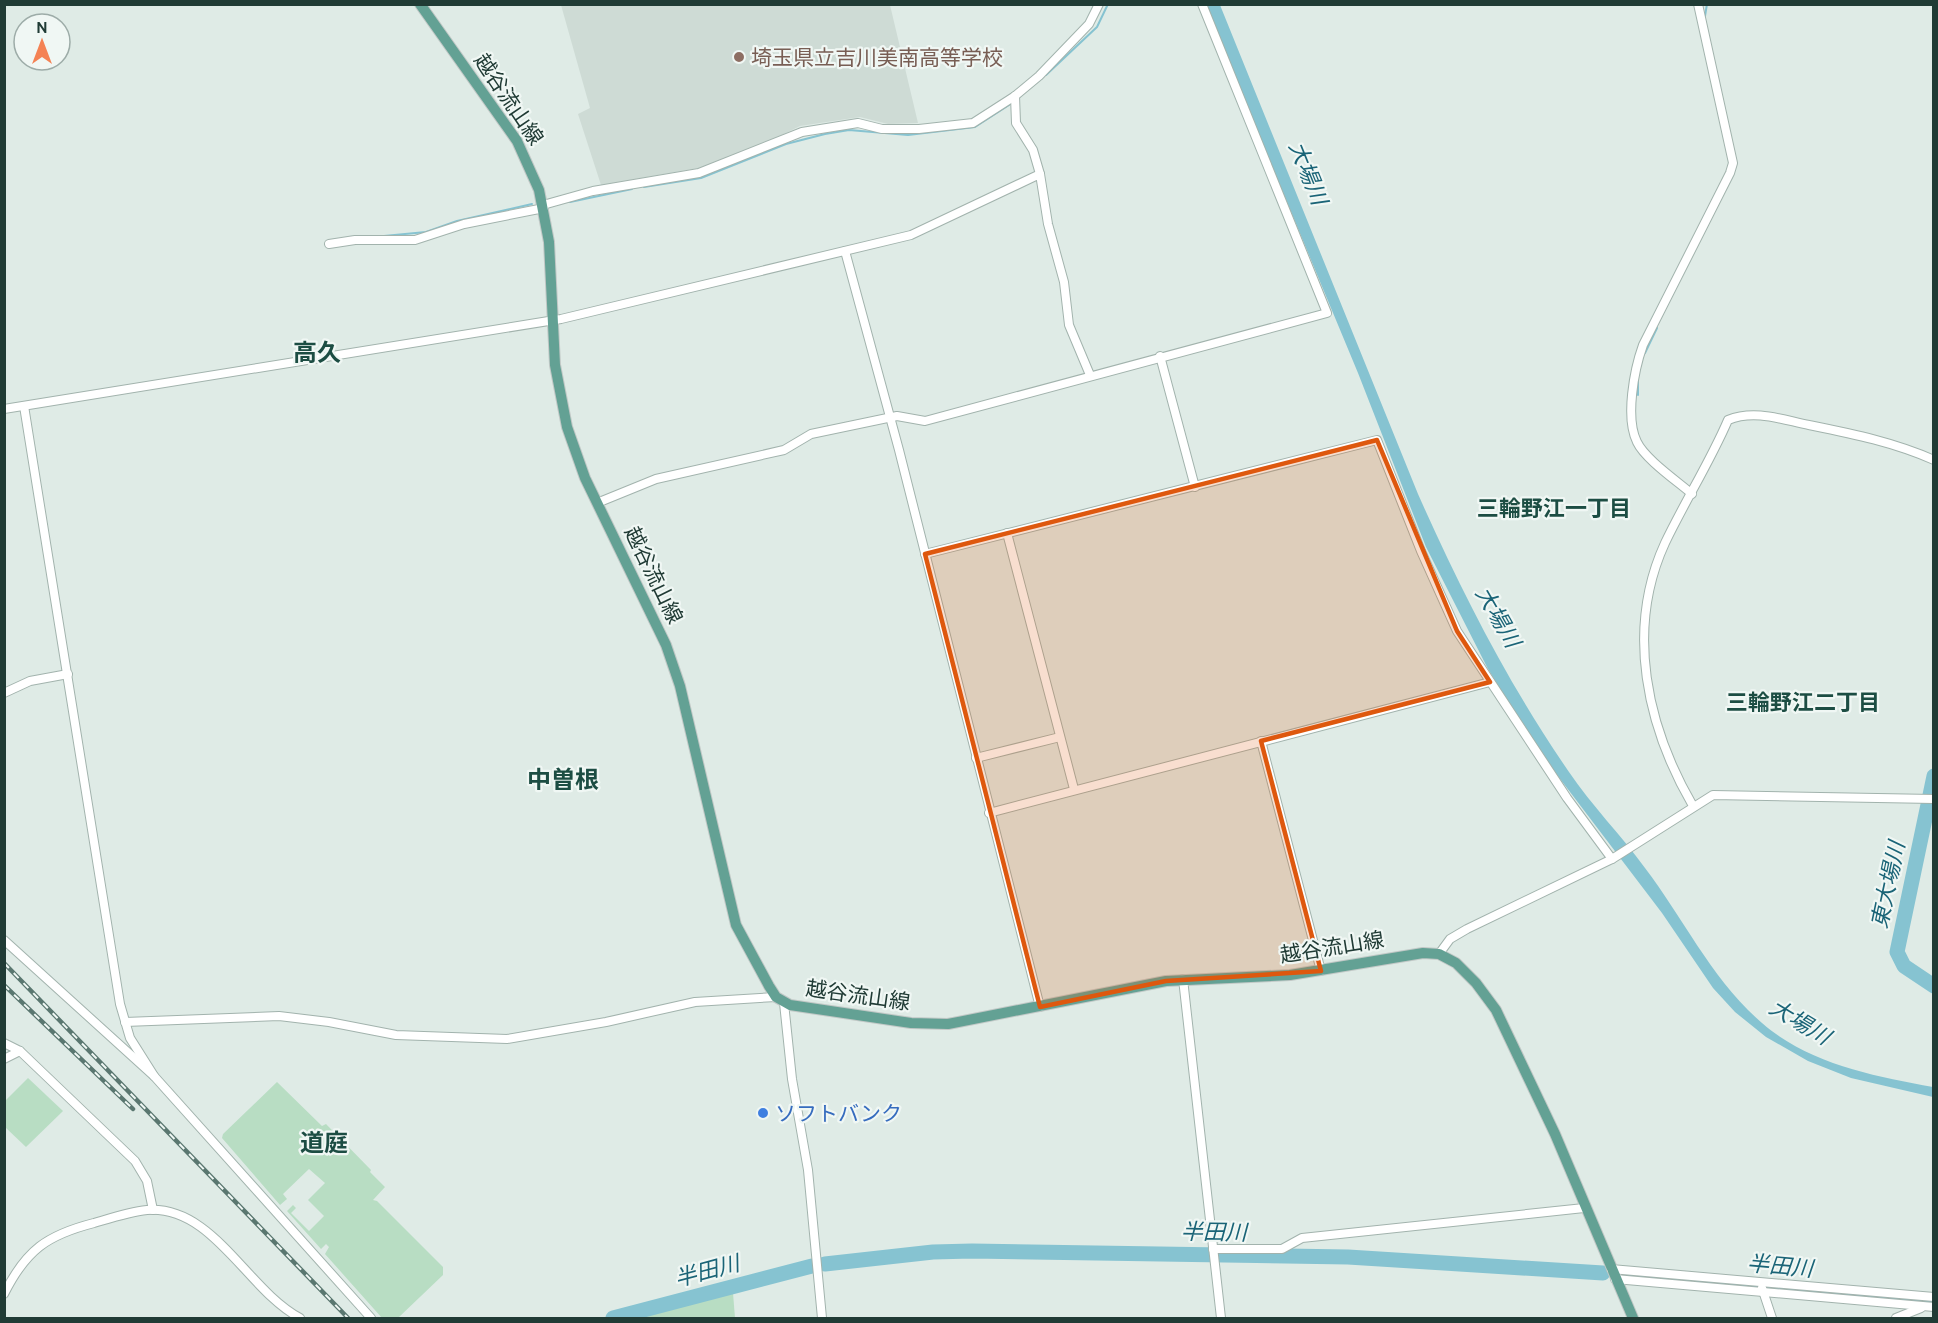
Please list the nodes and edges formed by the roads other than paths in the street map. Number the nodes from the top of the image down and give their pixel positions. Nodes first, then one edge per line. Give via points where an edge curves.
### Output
1 (420, 4) edge
2 (1100, 4) edge
3 (1202, 4) edge
4 (1698, 4) edge
5 (1015, 100) junction
6 (1040, 174) junction
7 (544, 207) junction
8 (329, 244) dead end
9 (845, 251) junction
10 (553, 320) junction
11 (1160, 356) junction
12 (1090, 375) junction
13 (24, 406) junction
14 (4, 409) edge
15 (890, 417) junction
16 (1934, 460) edge
17 (1196, 487) junction
18 (1692, 494) junction
19 (597, 503) junction
20 (1007, 533) junction
21 (926, 554) junction
22 (68, 674) junction
23 (1490, 682) junction
24 (4, 693) edge
25 (1060, 737) junction
26 (1261, 741) junction
27 (976, 758) junction
28 (1074, 789) junction
29 (1929, 798) edge
30 (1693, 806) junction
31 (989, 813) junction
32 (1614, 858) junction
33 (4, 940) edge
34 (1439, 954) junction
35 (1321, 971) junction
36 (1183, 979) junction
37 (780, 1000) junction
38 (1040, 1007) junction
39 (125, 1022) junction
40 (4, 1043) edge
41 (20, 1051) junction
42 (4, 1059) edge
43 (154, 1076) junction
44 (1584, 1208) junction
45 (153, 1210) junction
46 (1214, 1252) junction
47 (1613, 1274) junction
48 (1762, 1287) junction
49 (4, 1294) edge
50 (1934, 1297) edge
51 (1909, 1305) edge
52 (1934, 1307) edge
53 (300, 1318) edge
54 (371, 1318) edge
55 (822, 1318) edge
56 (1221, 1318) edge
57 (1633, 1318) edge
58 (1772, 1318) edge
59 (1896, 1318) edge

1 - 7 main road, 越谷流山線 via 517,141
2 - 5 street via 1089,24
3 - 11 street via 1327,313
4 - 18 street via 1733,163 1643,345 1633,387 1637,444
5 - 6 street via 1016,123
5 - 7 street via 973,123 919,129 882,129 858,123 802,132 699,173 593,191
6 - 9 street via 911,236
6 - 12 street via 1048,224 1064,282 1069,324
7 - 8 street via 464,224 415,240
7 - 10 main road, 越谷流山線 via 551,256
9 - 10 street
9 - 15 street
10 - 13 street
10 - 19 main road, 越谷流山線 via 555,365 567,427
11 - 12 street
11 - 17 street
12 - 15 street via 1081,381 925,421
13 - 14 street
13 - 22 street
15 - 19 street via 811,434 784,450 656,479
15 - 21 street
16 - 18 street via 1879,439 1765,415 1736,417 1728,420
17 - 20 street
17 - 23 street via 1377,440 1457,631
18 - 30 street via 1654,572 1643,659 1663,746
19 - 37 main road, 越谷流山線 via 666,645 682,696 732,914 752,958
20 - 21 street
20 - 25 street
21 - 27 street
22 - 24 street via 30,681
22 - 39 street
23 - 26 street
23 - 32 street via 1567,798
25 - 27 street
25 - 28 street
26 - 28 street
26 - 35 street
27 - 31 street
28 - 31 street
29 - 30 street via 1713,795
30 - 32 street
31 - 38 street
32 - 34 street via 1467,929 1450,939
33 - 43 street
34 - 35 main road, 越谷流山線 via 1411,954
34 - 44 main road via 1466,972 1496,1010 1555,1134
35 - 36 main road, 越谷流山線
36 - 38 main road, 越谷流山線
36 - 46 street
37 - 38 main road, 越谷流山線 via 935,1025
37 - 39 street via 695,1002 615,1021 507,1039 404,1036 279,1016
37 - 55 street via 808,1170
39 - 43 street via 130,1038
40 - 41 street
41 - 42 street
41 - 45 street via 135,1161 147,1181
43 - 54 street
44 - 46 street via 1302,1238 1282,1249
44 - 47 main road
45 - 49 street via 85,1225 47,1240 20,1265
45 - 53 street via 174,1212 202,1227 271,1298
46 - 56 street
47 - 48 street
47 - 57 main road
48 - 51 street
48 - 58 street
50 - 51 street
51 - 52 street
51 - 59 street

